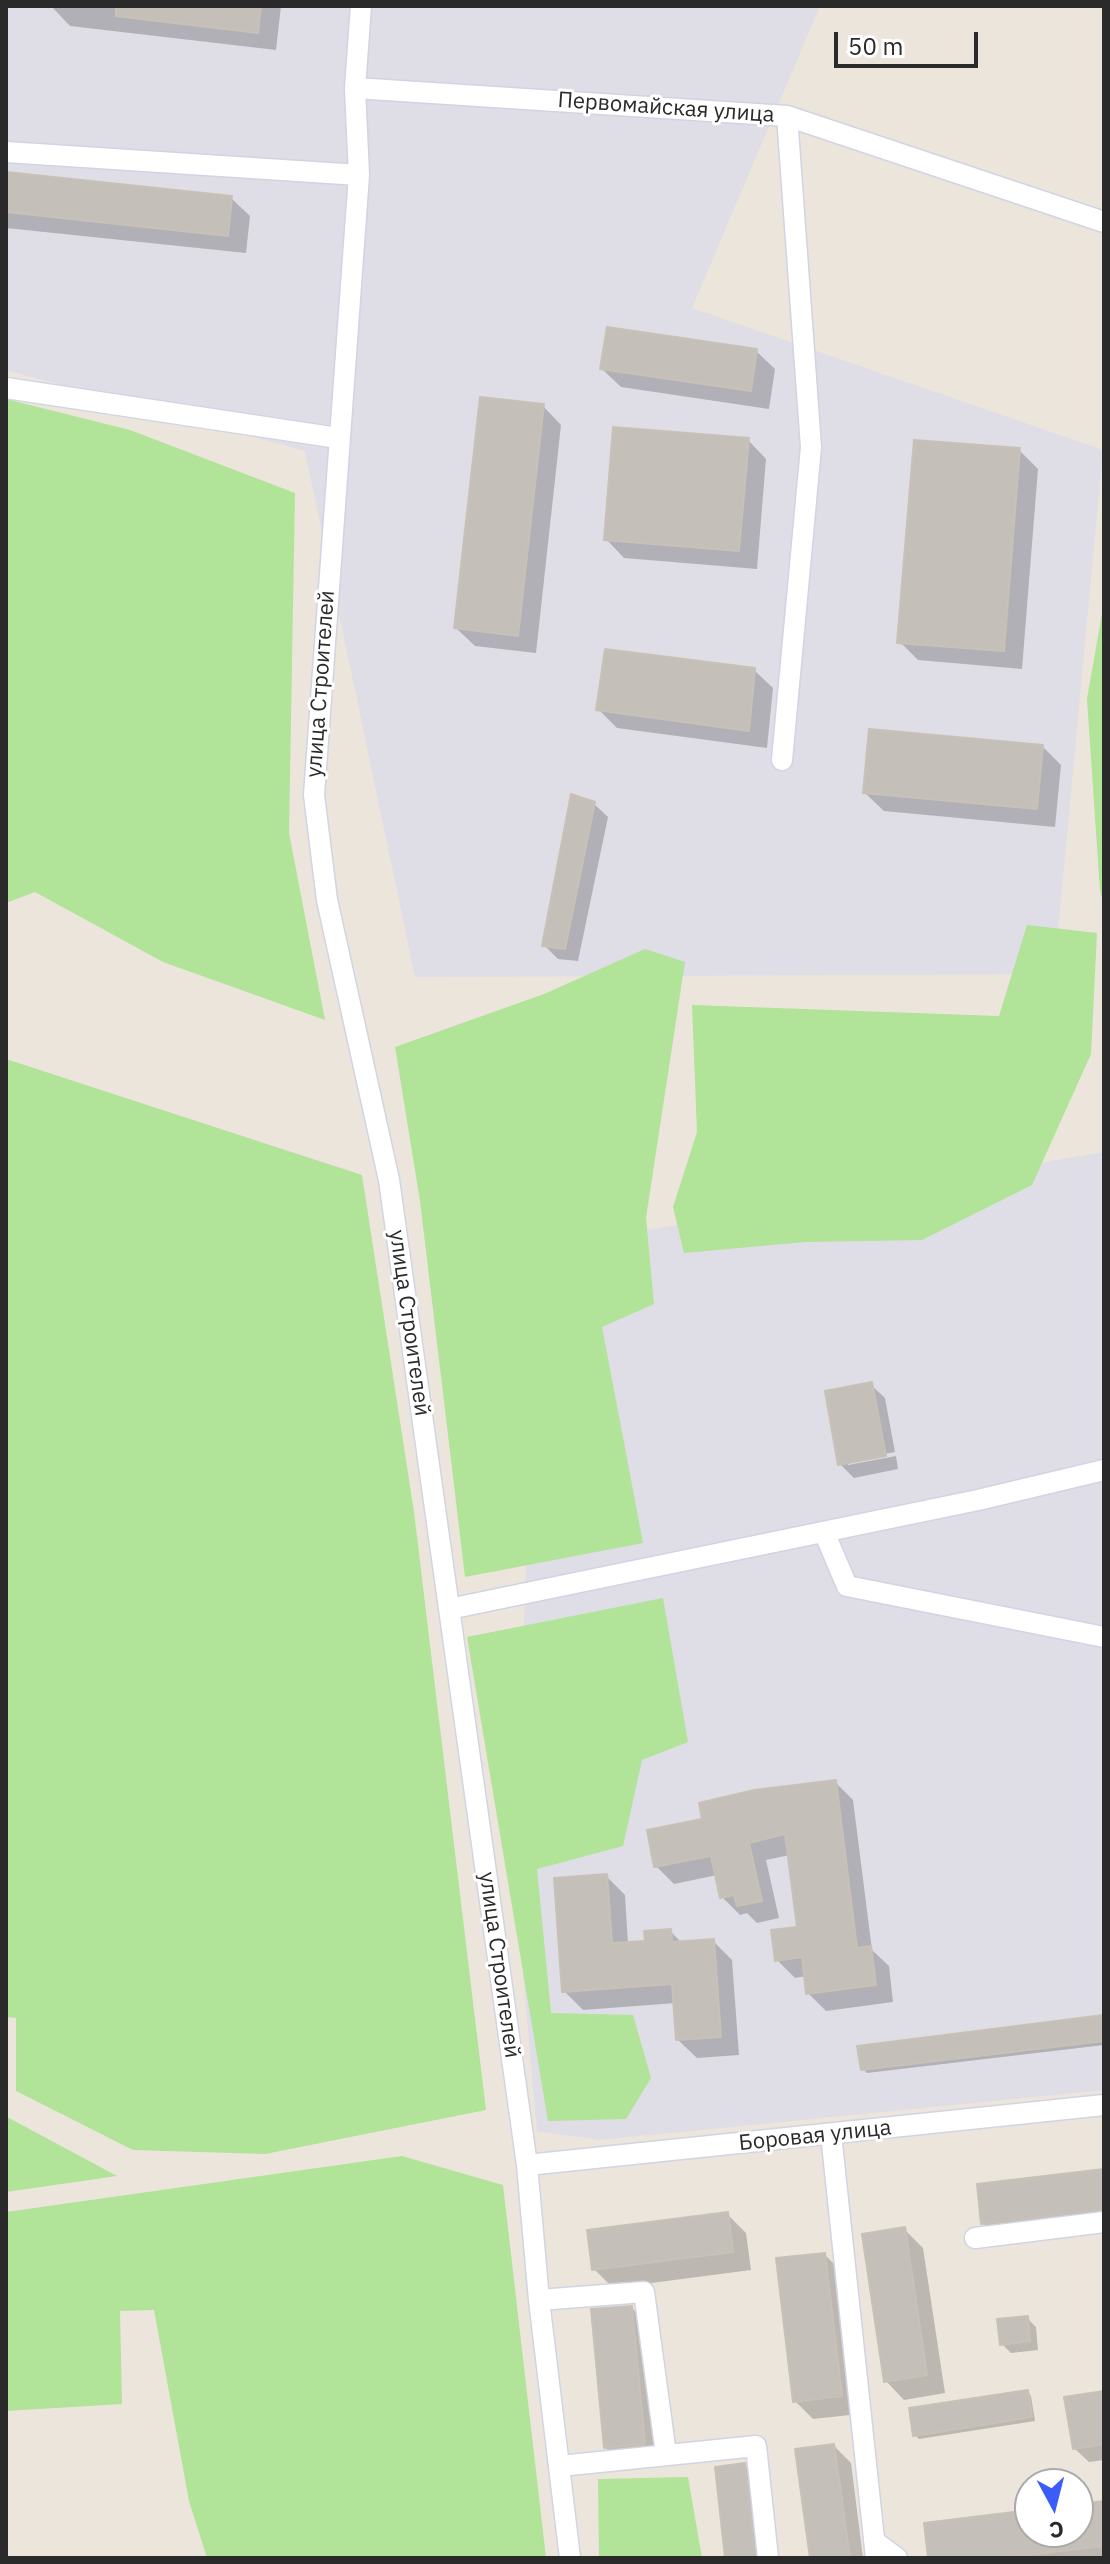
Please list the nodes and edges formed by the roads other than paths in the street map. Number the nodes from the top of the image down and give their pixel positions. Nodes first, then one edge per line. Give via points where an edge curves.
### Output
1 (361, 6) edge
2 (355, 88) junction
3 (787, 116) junction
4 (6, 152) edge
5 (359, 175) junction
6 (1104, 222) edge
7 (6, 388) edge
8 (338, 438) junction
9 (782, 760) dead end
10 (1104, 1470) edge
11 (824, 1532) junction
12 (449, 1609) junction
13 (1104, 1637) edge
14 (1104, 2105) edge
15 (831, 2134) junction
16 (527, 2165) junction
17 (1104, 2222) edge
18 (975, 2238) dead end
19 (539, 2300) junction
20 (666, 2454) junction
21 (560, 2466) junction
22 (875, 2549) edge
23 (570, 2558) edge
24 (768, 2558) edge
25 (897, 2558) edge

1 - 2 street, улица Строителей
2 - 3 street, Первомайская улица
2 - 5 street, улица Строителей
3 - 6 street, Первомайская улица
3 - 9 street via 811,447
4 - 5 street
5 - 8 street, улица Строителей
7 - 8 street
8 - 12 street, улица Строителей via 314,795 327,900 389,1180
10 - 11 street
11 - 12 street
11 - 13 street via 847,1586
12 - 16 street, улица Строителей
14 - 15 street, Боровая улица
15 - 16 street, Боровая улица
15 - 22 street
16 - 19 street, улица Строителей
17 - 18 street
19 - 20 street via 644,2292
19 - 21 street, улица Строителей
20 - 21 street
20 - 24 street via 756,2446
21 - 23 street, улица Строителей
22 - 25 street

